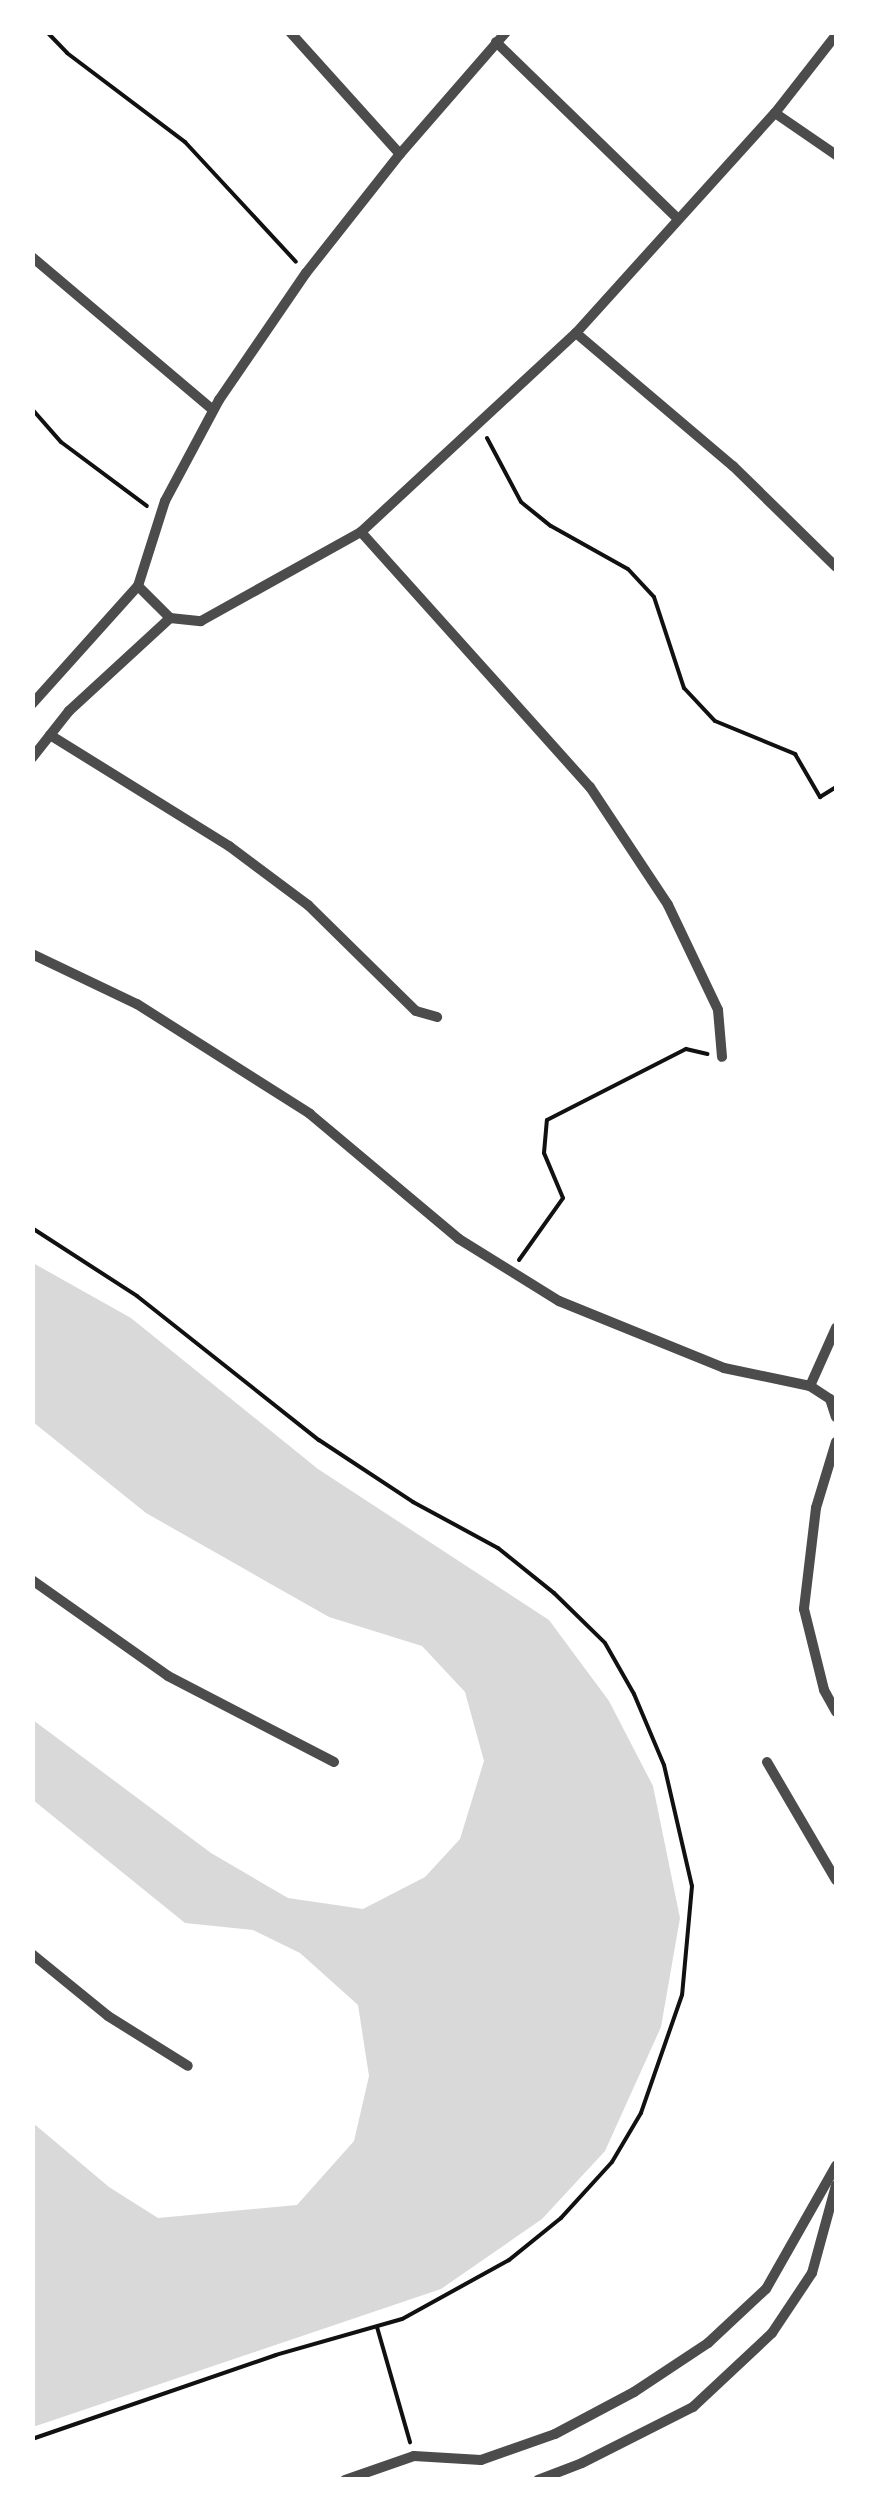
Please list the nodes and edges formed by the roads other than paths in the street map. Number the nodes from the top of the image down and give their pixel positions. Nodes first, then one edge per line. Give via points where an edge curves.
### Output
1 (290, 32) edge
2 (506, 32) edge
3 (836, 36) edge
4 (496, 42) junction
5 (774, 113) junction
6 (400, 154) junction
7 (836, 155) edge
8 (677, 218) junction
9 (32, 257) edge
10 (576, 333) junction
11 (213, 410) junction
12 (360, 532) junction
13 (836, 567) edge
14 (138, 586) junction
15 (170, 618) junction
16 (32, 704) edge
17 (50, 735) junction
18 (32, 758) edge
19 (32, 954) edge
20 (437, 1017) dead end
21 (722, 1057) road end
22 (836, 1328) edge
23 (810, 1386) junction
24 (836, 1417) edge
25 (836, 1442) edge
26 (32, 1580) edge
27 (836, 1712) edge
28 (334, 1762) dead end
29 (767, 1762) dead end
30 (836, 1880) edge
31 (32, 1954) edge
32 (188, 2066) dead end
33 (836, 2166) edge
34 (836, 2184) edge
35 (370, 2475) edge
36 (345, 2480) edge
37 (538, 2480) edge

1 - 6 street
2 - 4 street
3 - 5 street
4 - 6 street
4 - 8 street
5 - 7 street
5 - 8 street
6 - 11 street via 306,273
8 - 10 street
9 - 11 street
10 - 12 street
10 - 13 street via 733,466
11 - 14 street via 160,517
12 - 15 street via 201,622
12 - 21 street via 590,787 668,905 718,1010
14 - 15 street
14 - 16 street
15 - 17 street
17 - 18 street
17 - 20 street via 228,846 308,905 416,1011
19 - 23 street via 137,1004 310,1114 458,1239 559,1302 724,1368
22 - 23 street
23 - 24 street via 830,1399
25 - 27 street via 816,1508 804,1609
26 - 28 street via 168,1676
29 - 30 street
31 - 32 street via 108,2016
33 - 35 street via 766,2290 708,2344 554,2434 481,2460 414,2456
34 - 37 street via 812,2273 772,2333 693,2407
35 - 36 street

